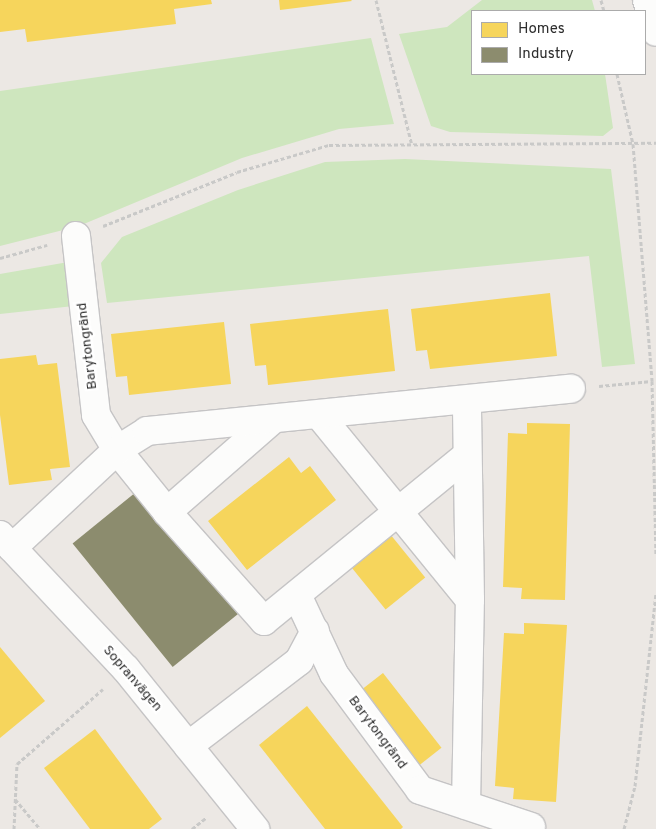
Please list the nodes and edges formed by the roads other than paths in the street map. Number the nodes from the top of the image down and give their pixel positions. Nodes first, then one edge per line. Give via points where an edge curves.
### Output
1 (647, 0) edge
2 (656, 32) edge
3 (76, 236) road end
4 (571, 389) road end
5 (466, 400) junction
6 (320, 416) junction
7 (271, 421) junction
8 (117, 450) junction
9 (464, 458) junction
10 (167, 512) junction
11 (396, 514) junction
12 (6, 542) edge
13 (297, 595) junction
14 (470, 600) junction
15 (315, 631) junction
16 (188, 746) junction
17 (466, 805) junction
18 (531, 827) dead end
19 (255, 829) edge

1 - 2 street
3 - 8 street, Barytongränd via 96,415
4 - 5 street
5 - 6 street
5 - 9 street
6 - 7 street
6 - 11 street
7 - 8 street via 147,431
7 - 10 street
8 - 10 street, Barytongränd
8 - 12 street
9 - 11 street, Barytongränd
9 - 14 street
10 - 13 street, Barytongränd via 264,621
11 - 13 street, Barytongränd
11 - 14 street
12 - 16 street, Sopranvägen via 126,669
13 - 15 street, Barytongränd
14 - 17 street
15 - 16 street via 299,661
15 - 17 street, Barytongränd via 334,674 420,790
16 - 19 street, Sopranvägen
17 - 18 street, Barytongränd

